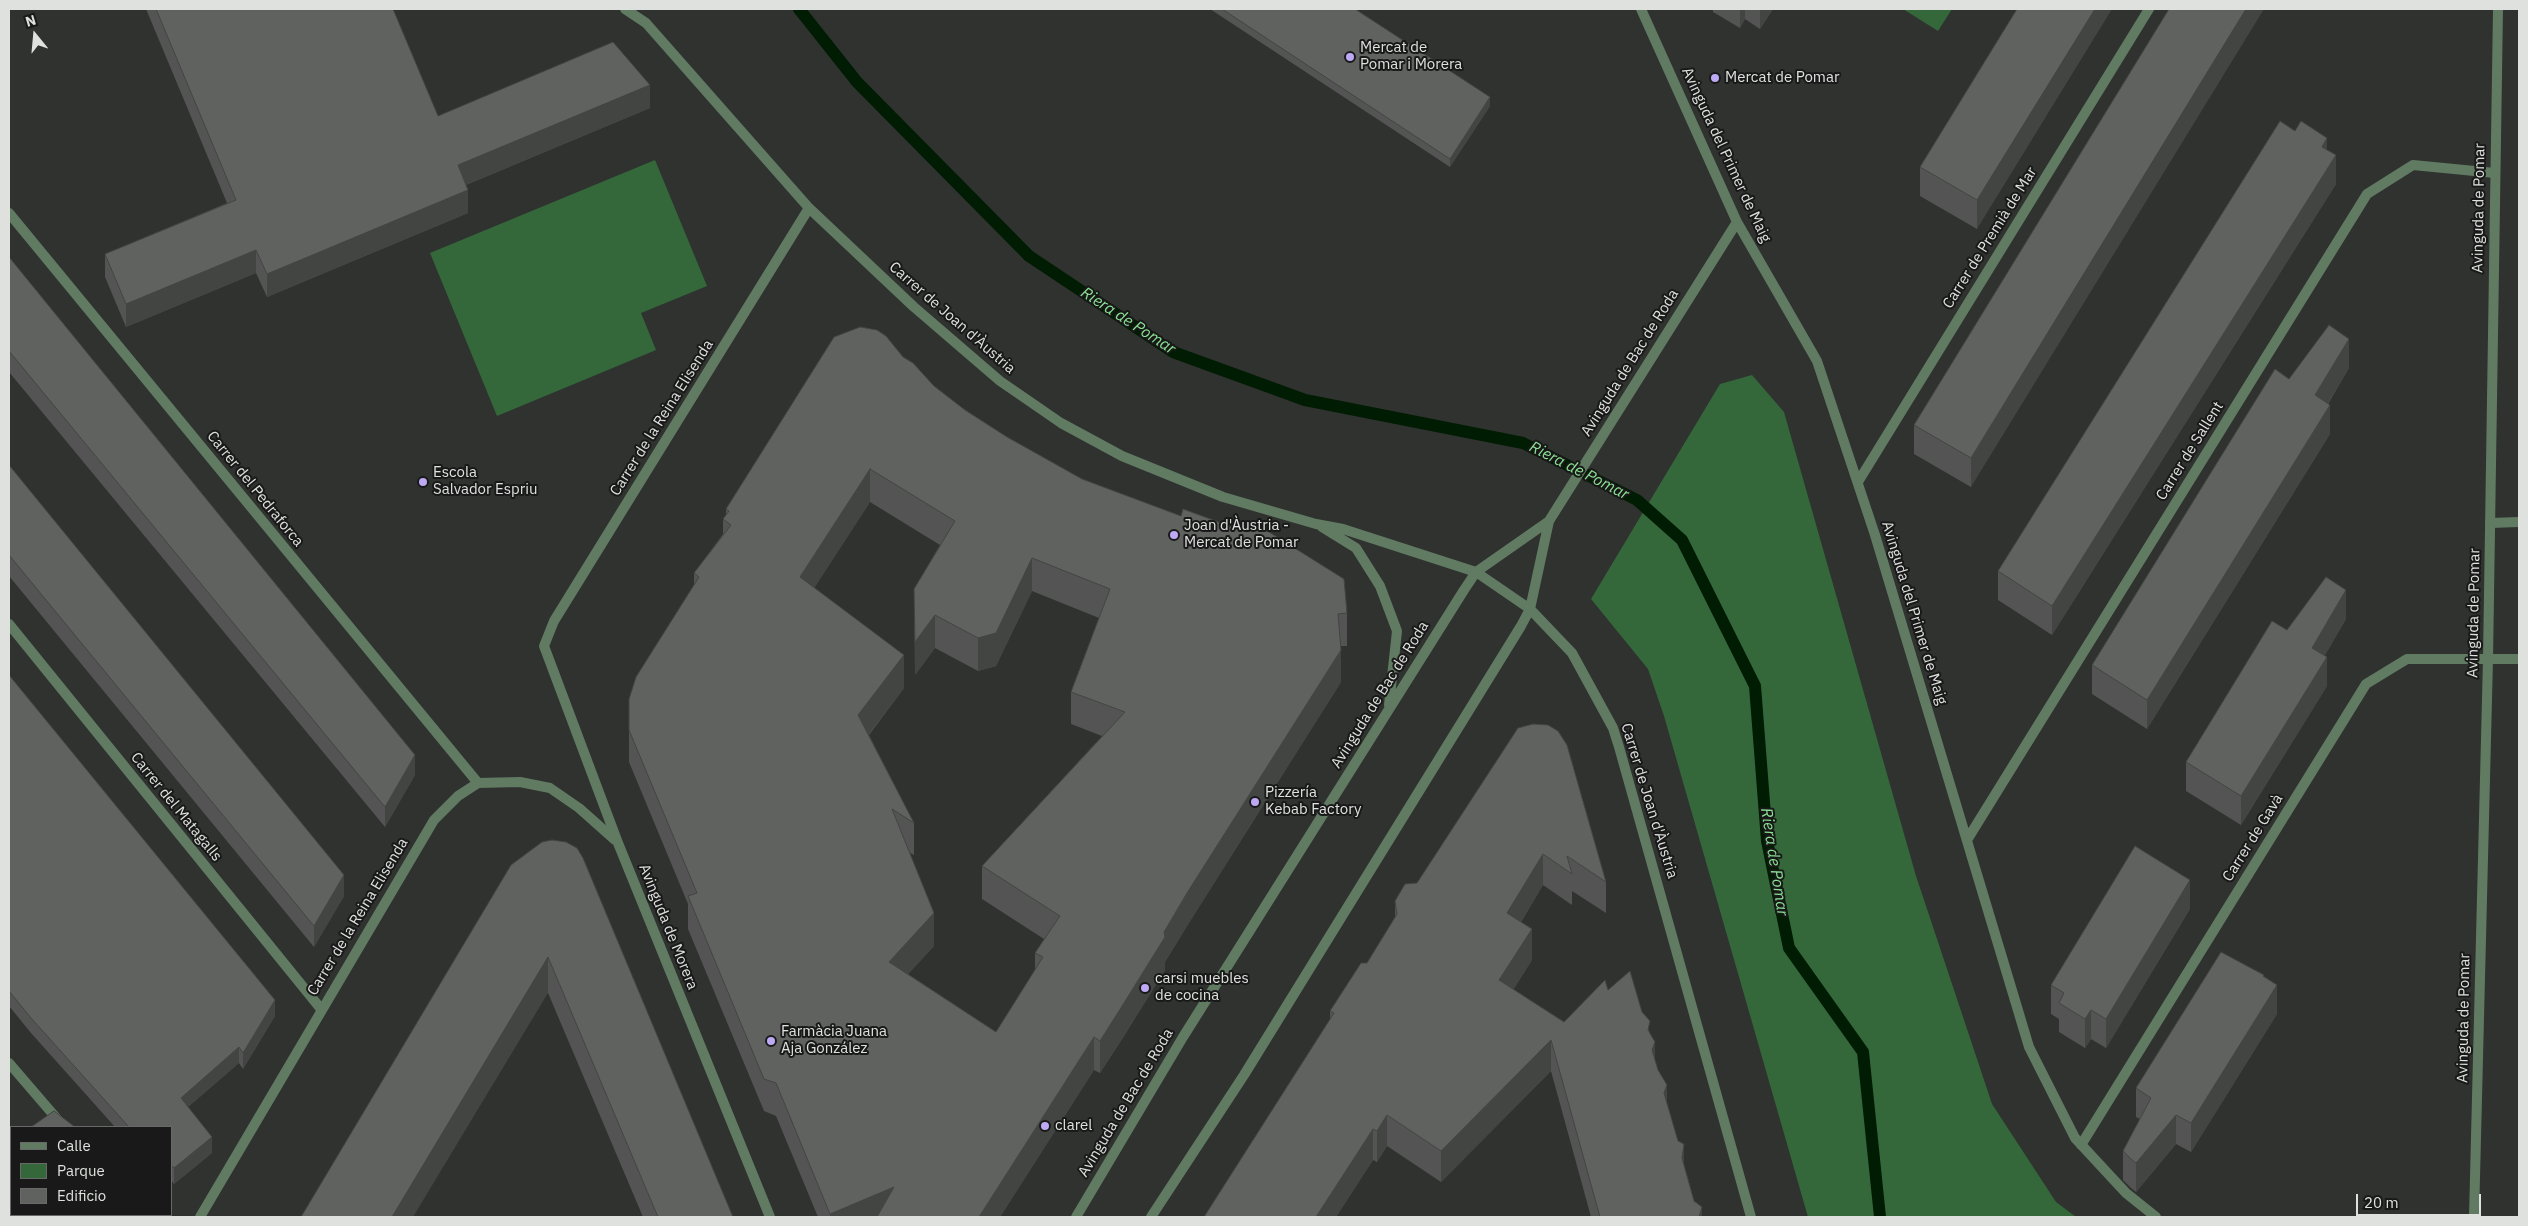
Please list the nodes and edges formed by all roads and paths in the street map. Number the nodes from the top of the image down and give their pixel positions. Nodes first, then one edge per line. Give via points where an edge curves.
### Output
1 (625, 9) edge
2 (639, 9) edge
3 (1652, 9) edge
4 (2149, 9) edge
5 (2498, 9) edge
6 (1643, 13) edge
7 (646, 23) junction
8 (2495, 173) junction
9 (809, 208) junction
10 (9, 213) edge
11 (1737, 222) junction
12 (1858, 482) junction
13 (1549, 521) junction
14 (2519, 522) edge
15 (2490, 523) junction
16 (1316, 524) junction
17 (1476, 572) junction
18 (1530, 609) junction
19 (9, 624) edge
20 (544, 646) joint
21 (2488, 659) junction
22 (2519, 659) edge
23 (1388, 711) junction
24 (478, 783) junction
25 (1968, 840) junction
26 (618, 842) junction
27 (321, 1009) junction
28 (9, 1063) edge
29 (63, 1126) edge
30 (2081, 1145) junction
31 (200, 1217) edge
32 (770, 1217) edge
33 (1076, 1217) edge
34 (1150, 1217) edge
35 (1751, 1217) edge
36 (2156, 1217) edge
37 (2474, 1217) edge

1 - 7 street, Carrer de Joan d'Àustria
2 - 7 street, Carrer de Joan d'Àustria
3 - 6 street
4 - 12 street, Carrer de Premià de Mar
5 - 8 street, Avinguda de Pomar
6 - 11 street, Avinguda del Primer de Maig
7 - 9 street, Carrer de Joan d'Àustria
8 - 15 street, Avinguda de Pomar
8 - 25 street, Carrer de Sallent via 2413,165 2367,194
9 - 16 street, Carrer de Joan d'Àustria via 914,307 1000,381 1061,423 1122,456 1223,497
9 - 20 street, Carrer de la Reina Elisenda via 554,621
10 - 24 street, Carrer del Pedraforca
11 - 12 street, Avinguda del Primer de Maig via 1817,361
11 - 13 street, Avinguda de Bac de Roda
12 - 25 street, Avinguda del Primer de Maig
13 - 17 street, Avinguda de Bac de Roda
13 - 18 street, Avinguda de Bac de Roda
14 - 15 street
15 - 21 street, Avinguda de Pomar
16 - 17 street, Carrer de Joan d'Àustria via 1360,534
16 - 23 street, Carrer de Joan d'Àustria via 1356,548 1380,586 1396,631
17 - 18 street, Carrer de Joan d'Àustria
17 - 23 street, Avinguda de Bac de Roda
18 - 34 street, Avinguda de Bac de Roda via 1244,1075
18 - 35 street, Carrer de Joan d'Àustria via 1572,653 1612,728
19 - 27 street, Carrer del Matagalls
20 - 26 street, Avinguda de Morera
21 - 22 street, Carrer de Gavà
21 - 30 street, Carrer de Gavà via 2407,659 2366,684
21 - 37 street, Avinguda de Pomar
23 - 33 street, Avinguda de Bac de Roda via 1183,1037
24 - 26 street via 520,782 550,788
24 - 27 street, Carrer de la Reina Elisenda via 458,796 434,820
25 - 30 street, Avinguda del Primer de Maig via 2029,1047
26 - 32 street, Avinguda de Morera
27 - 31 street, Carrer de la Reina Elisenda
28 - 29 street
30 - 36 street, Avinguda del Primer de Maig via 2126,1193

